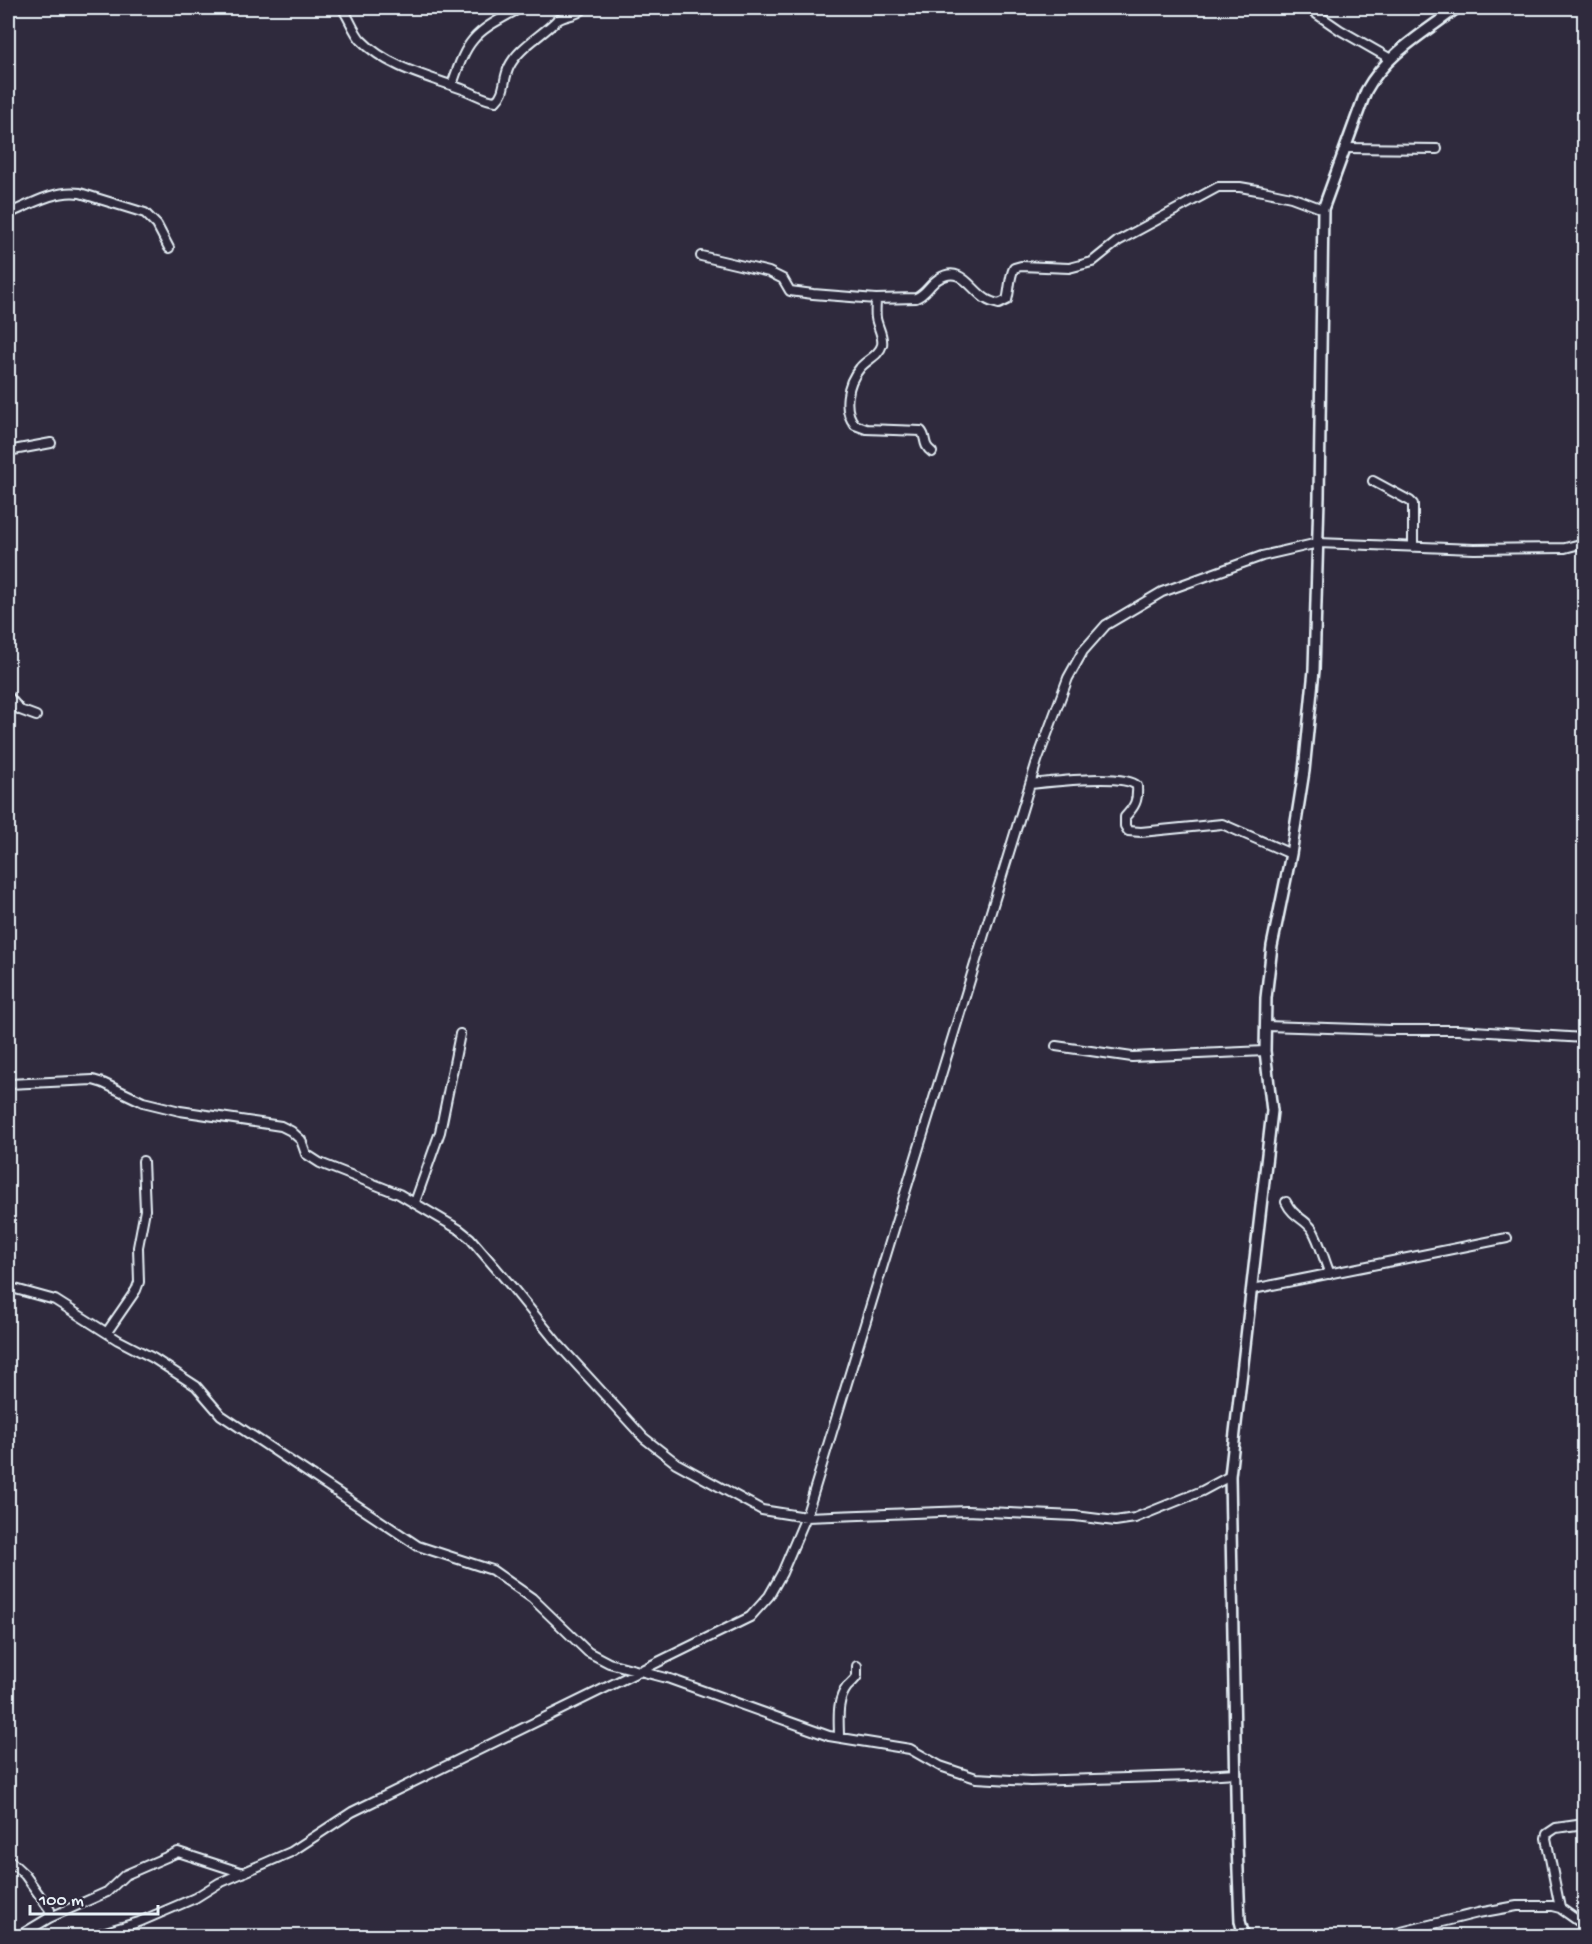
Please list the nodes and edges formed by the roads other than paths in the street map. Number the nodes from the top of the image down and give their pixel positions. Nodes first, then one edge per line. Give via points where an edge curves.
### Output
1 (342, 8) edge
2 (584, 8) edge
3 (1308, 8) edge
4 (1457, 8) edge
5 (515, 11) dead end
6 (1389, 58) junction
7 (452, 85) junction
8 (1345, 148) junction
9 (1437, 149) dead end
10 (1323, 209) junction
11 (8, 214) edge
12 (169, 248) dead end
13 (701, 256) dead end
14 (876, 299) junction
15 (51, 443) dead end
16 (8, 451) edge
17 (932, 452) dead end
18 (1373, 481) dead end
19 (1318, 543) junction
20 (1584, 543) edge
21 (1413, 547) junction
22 (8, 696) edge
23 (36, 716) dead end
24 (1030, 784) junction
25 (1291, 854) junction
26 (1266, 1026) junction
27 (460, 1034) dead end
28 (1584, 1038) edge
29 (1056, 1047) dead end
30 (1265, 1051) junction
31 (8, 1084) edge
32 (142, 1161) dead end
33 (415, 1202) junction
34 (1286, 1202) dead end
35 (1507, 1238) dead end
36 (1330, 1274) junction
37 (8, 1287) edge
38 (1253, 1290) junction
39 (107, 1332) junction
40 (1230, 1476) junction
41 (806, 1517) junction
42 (857, 1666) dead end
43 (641, 1671) junction
44 (839, 1737) junction
45 (1235, 1773) junction
46 (1584, 1824) edge
47 (8, 1859) edge
48 (243, 1873) junction
49 (1560, 1908) junction
50 (49, 1918) junction
51 (1584, 1925) edge
52 (19, 1936) edge
53 (92, 1936) edge
54 (1244, 1936) edge
55 (1384, 1936) edge

1 - 7 street via 359,38 379,56
2 - 7 street via 556,21 521,51 509,66 501,97 495,101
3 - 6 street
4 - 6 street
5 - 7 street via 482,30 467,46
6 - 8 street via 1366,91
8 - 9 street
8 - 10 street
10 - 14 street via 1291,196 1240,186 1218,187 1118,241 1092,262 1069,268 1014,268 1007,300 999,304 984,298 967,279 952,275 939,278 916,298
10 - 19 street
11 - 12 street via 55,195 80,193 150,216
13 - 14 street via 769,272 783,279 793,292
14 - 17 street via 883,342 851,384 849,414 855,425 866,429 921,431
15 - 16 street
18 - 21 street via 1413,504
19 - 21 street
19 - 24 street via 1262,556 1162,592 1106,625 1083,651 1068,678
19 - 25 street via 1314,670
20 - 21 street via 1554,548
22 - 23 street via 20,710
24 - 25 street via 1126,780 1136,783 1138,794 1136,805 1125,817 1128,831 1222,824
24 - 41 street
25 - 26 street via 1272,946
26 - 28 street via 1458,1030
26 - 30 street
27 - 33 street via 440,1132
29 - 30 street via 1132,1057
30 - 38 street via 1272,1111
31 - 33 street via 93,1080 143,1102 280,1126 301,1140 306,1154 320,1163
32 - 39 street via 145,1210 138,1247 139,1282
33 - 41 street via 470,1238 558,1344 644,1438 676,1463 762,1510
34 - 36 street via 1294,1215 1314,1232
35 - 36 street
36 - 38 street
37 - 39 street via 55,1300
38 - 40 street
39 - 43 street via 184,1377 221,1415 418,1546 492,1570 532,1598 588,1652 609,1663
40 - 41 street via 1202,1491 1124,1520 967,1511
40 - 45 street
41 - 43 street via 782,1573 769,1596 750,1617
42 - 44 street via 857,1676 841,1700
43 - 44 street
43 - 48 street via 352,1812 291,1852
44 - 45 street via 910,1749 940,1766 984,1779 1030,1781
45 - 54 street via 1240,1921
46 - 49 street via 1556,1828 1547,1834
47 - 50 street via 50,1910
48 - 50 street via 178,1852 125,1875 107,1892
48 - 53 street via 149,1918
49 - 51 street
49 - 55 street via 1516,1906
50 - 52 street

